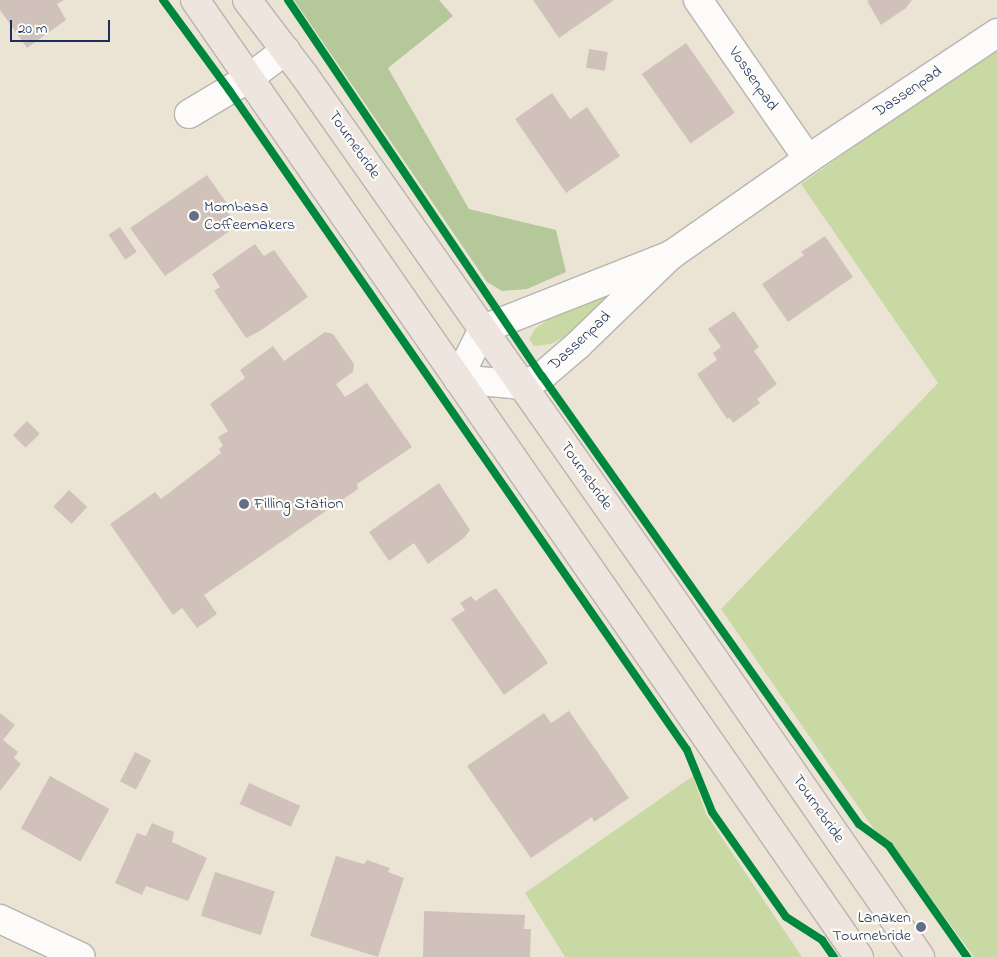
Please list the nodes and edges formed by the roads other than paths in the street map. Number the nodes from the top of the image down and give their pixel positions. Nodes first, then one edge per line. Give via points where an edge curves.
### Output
1 (195, 0) edge
2 (247, 0) edge
3 (698, 0) edge
4 (997, 32) edge
5 (286, 50) junction
6 (249, 78) junction
7 (189, 114) dead end
8 (808, 159) junction
9 (671, 255) junction
10 (483, 329) junction
11 (458, 379) junction
12 (522, 385) junction
13 (0, 919) edge
14 (81, 957) edge
15 (859, 957) edge
16 (920, 957) edge

1 - 6 main road
2 - 5 main road, Tournebride
3 - 8 street, Vossenpad
4 - 8 street, Dassenpad
5 - 6 street
5 - 10 main road, Tournebride
6 - 7 street
6 - 11 main road
8 - 9 street, Dassenpad
9 - 10 street, Dassenpad
9 - 12 street, Dassenpad via 578,345 542,376
10 - 11 street
10 - 12 main road, Tournebride
11 - 12 street
11 - 15 main road
12 - 16 main road, Tournebride
13 - 14 street

